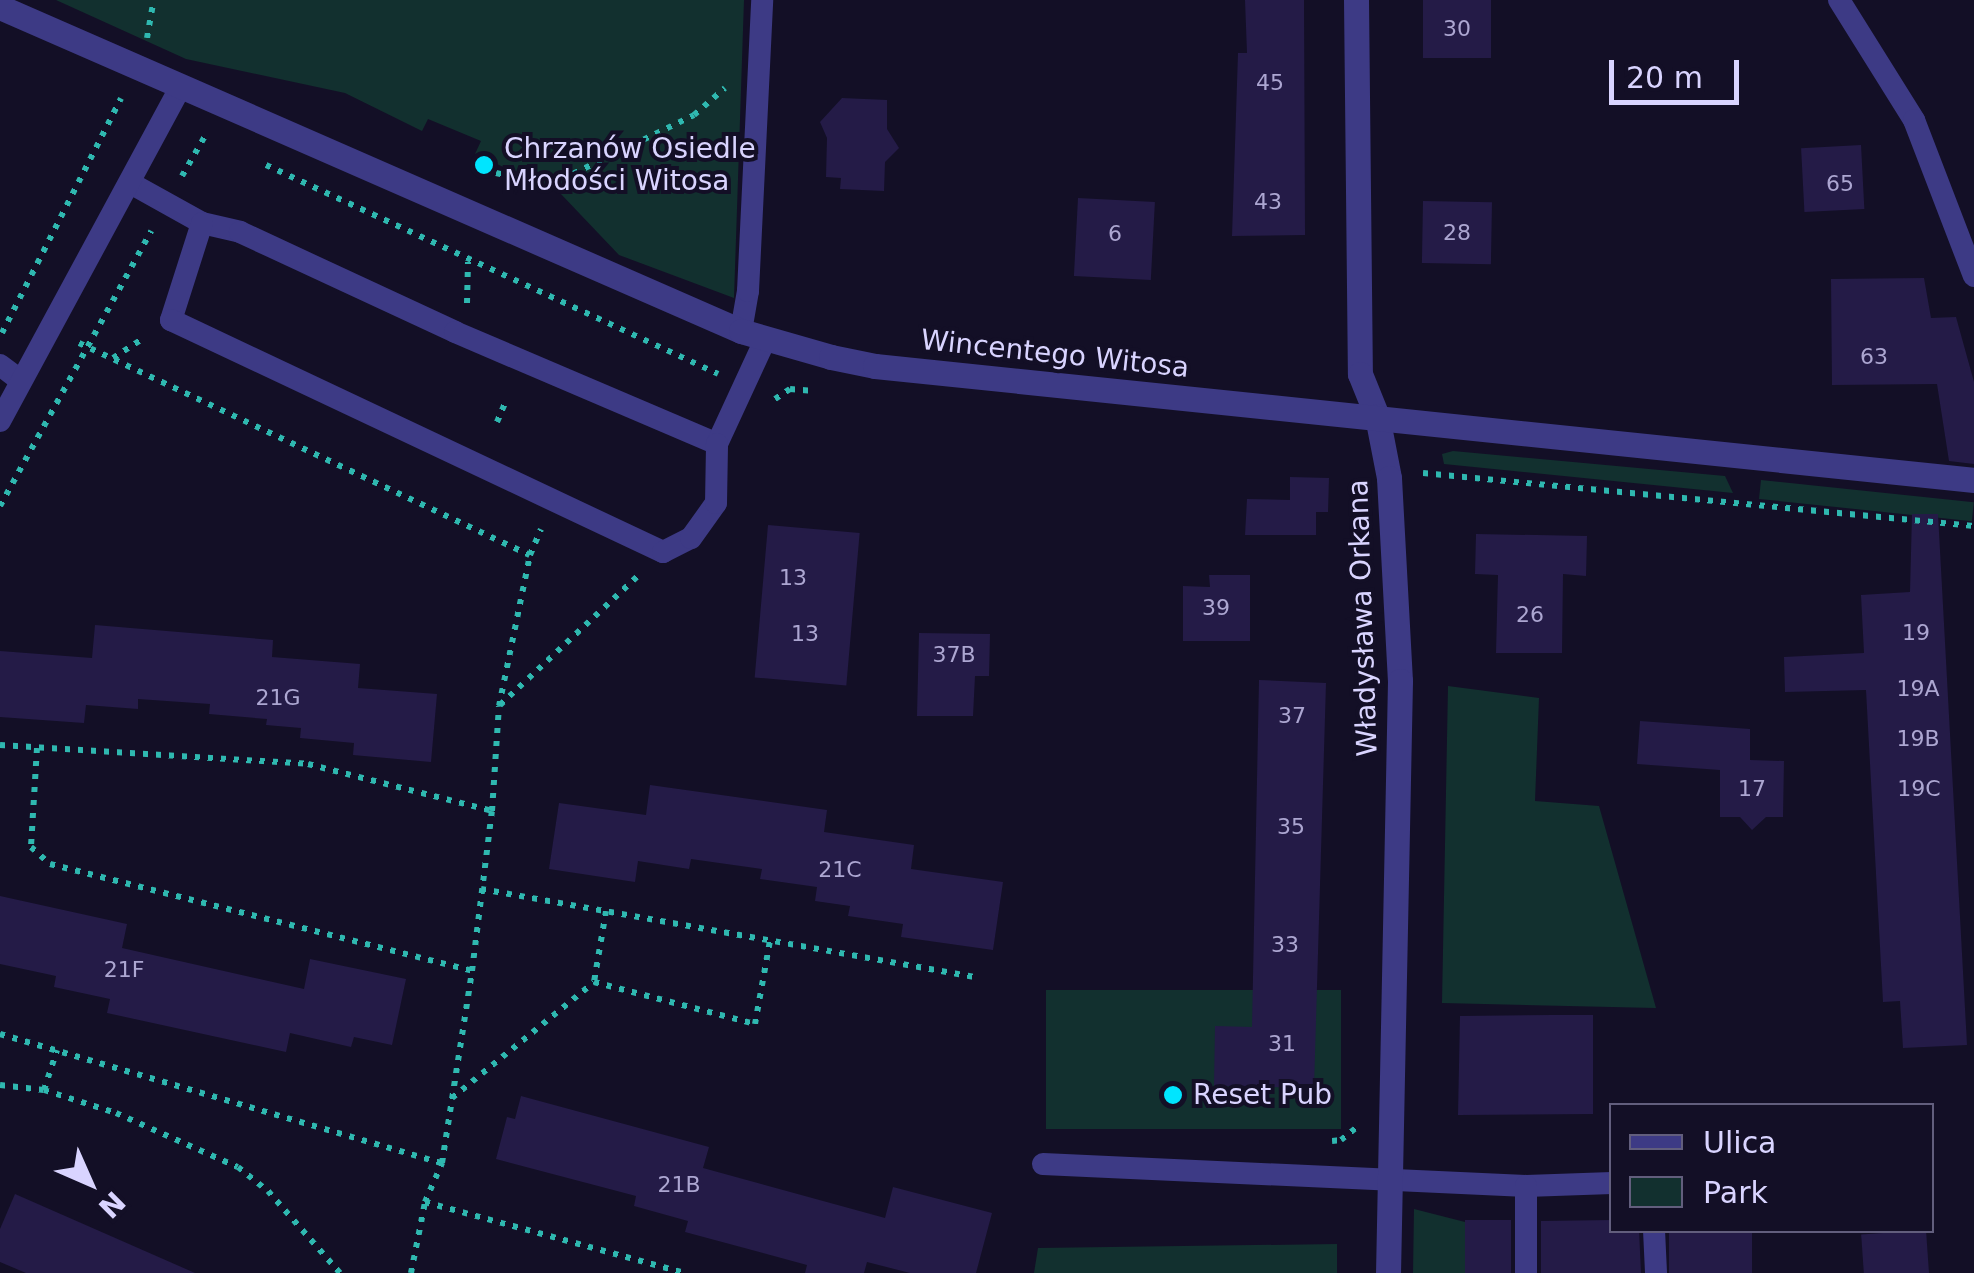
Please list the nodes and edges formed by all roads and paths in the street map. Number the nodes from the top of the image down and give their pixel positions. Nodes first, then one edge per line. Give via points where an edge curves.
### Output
1 (762, 0) edge
2 (1356, 0) edge
3 (1839, 0) edge
4 (0, 7) edge
5 (760, 58) junction
6 (182, 86) junction
7 (121, 98) dead end
8 (205, 136) dead end
9 (496, 173) dead end
10 (132, 184) junction
11 (168, 203) junction
12 (202, 223) junction
13 (468, 262) dead end
14 (1974, 276) edge
15 (471, 294) dead end
16 (753, 335) junction
17 (0, 337) edge
18 (88, 348) junction
19 (0, 365) edge
20 (21, 382) junction
21 (505, 403) dead end
22 (1377, 416) junction
23 (0, 421) edge
24 (498, 422) dead end
25 (717, 444) junction
26 (1974, 480) edge
27 (554, 500) junction
28 (0, 506) edge
29 (663, 552) junction
30 (530, 556) junction
31 (499, 706) junction
32 (0, 746) edge
33 (37, 748) junction
34 (492, 811) junction
35 (481, 889) junction
36 (606, 911) junction
37 (770, 941) junction
38 (472, 971) junction
39 (974, 977) dead end
40 (594, 982) junction
41 (0, 1034) edge
42 (57, 1050) junction
43 (0, 1085) edge
44 (44, 1090) junction
45 (452, 1098) junction
46 (442, 1162) junction
47 (1042, 1164) dead end
48 (1391, 1178) junction
49 (1609, 1183) edge
50 (1526, 1186) junction
51 (425, 1202) junction
52 (1654, 1233) edge
53 (675, 1272) edge
54 (340, 1273) edge
55 (412, 1273) edge
56 (684, 1273) edge
57 (1388, 1273) edge
58 (1526, 1273) edge
59 (1656, 1273) edge

1 - 5 lane
2 - 22 street, Władysława Orkana via 1360,374
3 - 14 lane via 1914,120
4 - 6 street, Wincentego Witosa
5 - 9 path via 694,116 550,185
5 - 16 lane via 748,292
6 - 10 lane
6 - 16 street, Wincentego Witosa
7 - 17 path
8 - 11 path
10 - 11 lane
10 - 20 lane
11 - 12 lane
11 - 18 path
12 - 25 lane via 240,232
12 - 27 lane via 171,320
13 - 15 path
16 - 22 street, Wincentego Witosa via 875,366
16 - 25 lane
18 - 28 path
18 - 30 path
19 - 20 lane
20 - 23 lane
21 - 24 path
22 - 26 street, Wincentego Witosa
22 - 48 street, Władysława Orkana via 1390,478 1400,681
25 - 29 lane via 716,503 690,538
27 - 29 lane
27 - 30 path
29 - 31 path
30 - 31 path
31 - 34 path
32 - 33 path
33 - 34 path via 308,764
33 - 38 path via 32,847 50,864
34 - 35 path
35 - 36 path
35 - 38 path
36 - 37 path
36 - 40 path
37 - 39 path
37 - 40 path via 755,1024
38 - 45 path
40 - 45 path
41 - 42 path
42 - 44 path
42 - 46 path
43 - 44 path
44 - 54 path via 116,1113 238,1167
45 - 46 path
46 - 51 path
47 - 48 lane
48 - 50 lane
48 - 57 street, Władysława Orkana
49 - 50 lane
50 - 58 lane
51 - 53 path
51 - 55 path
52 - 59 lane
53 - 56 path

